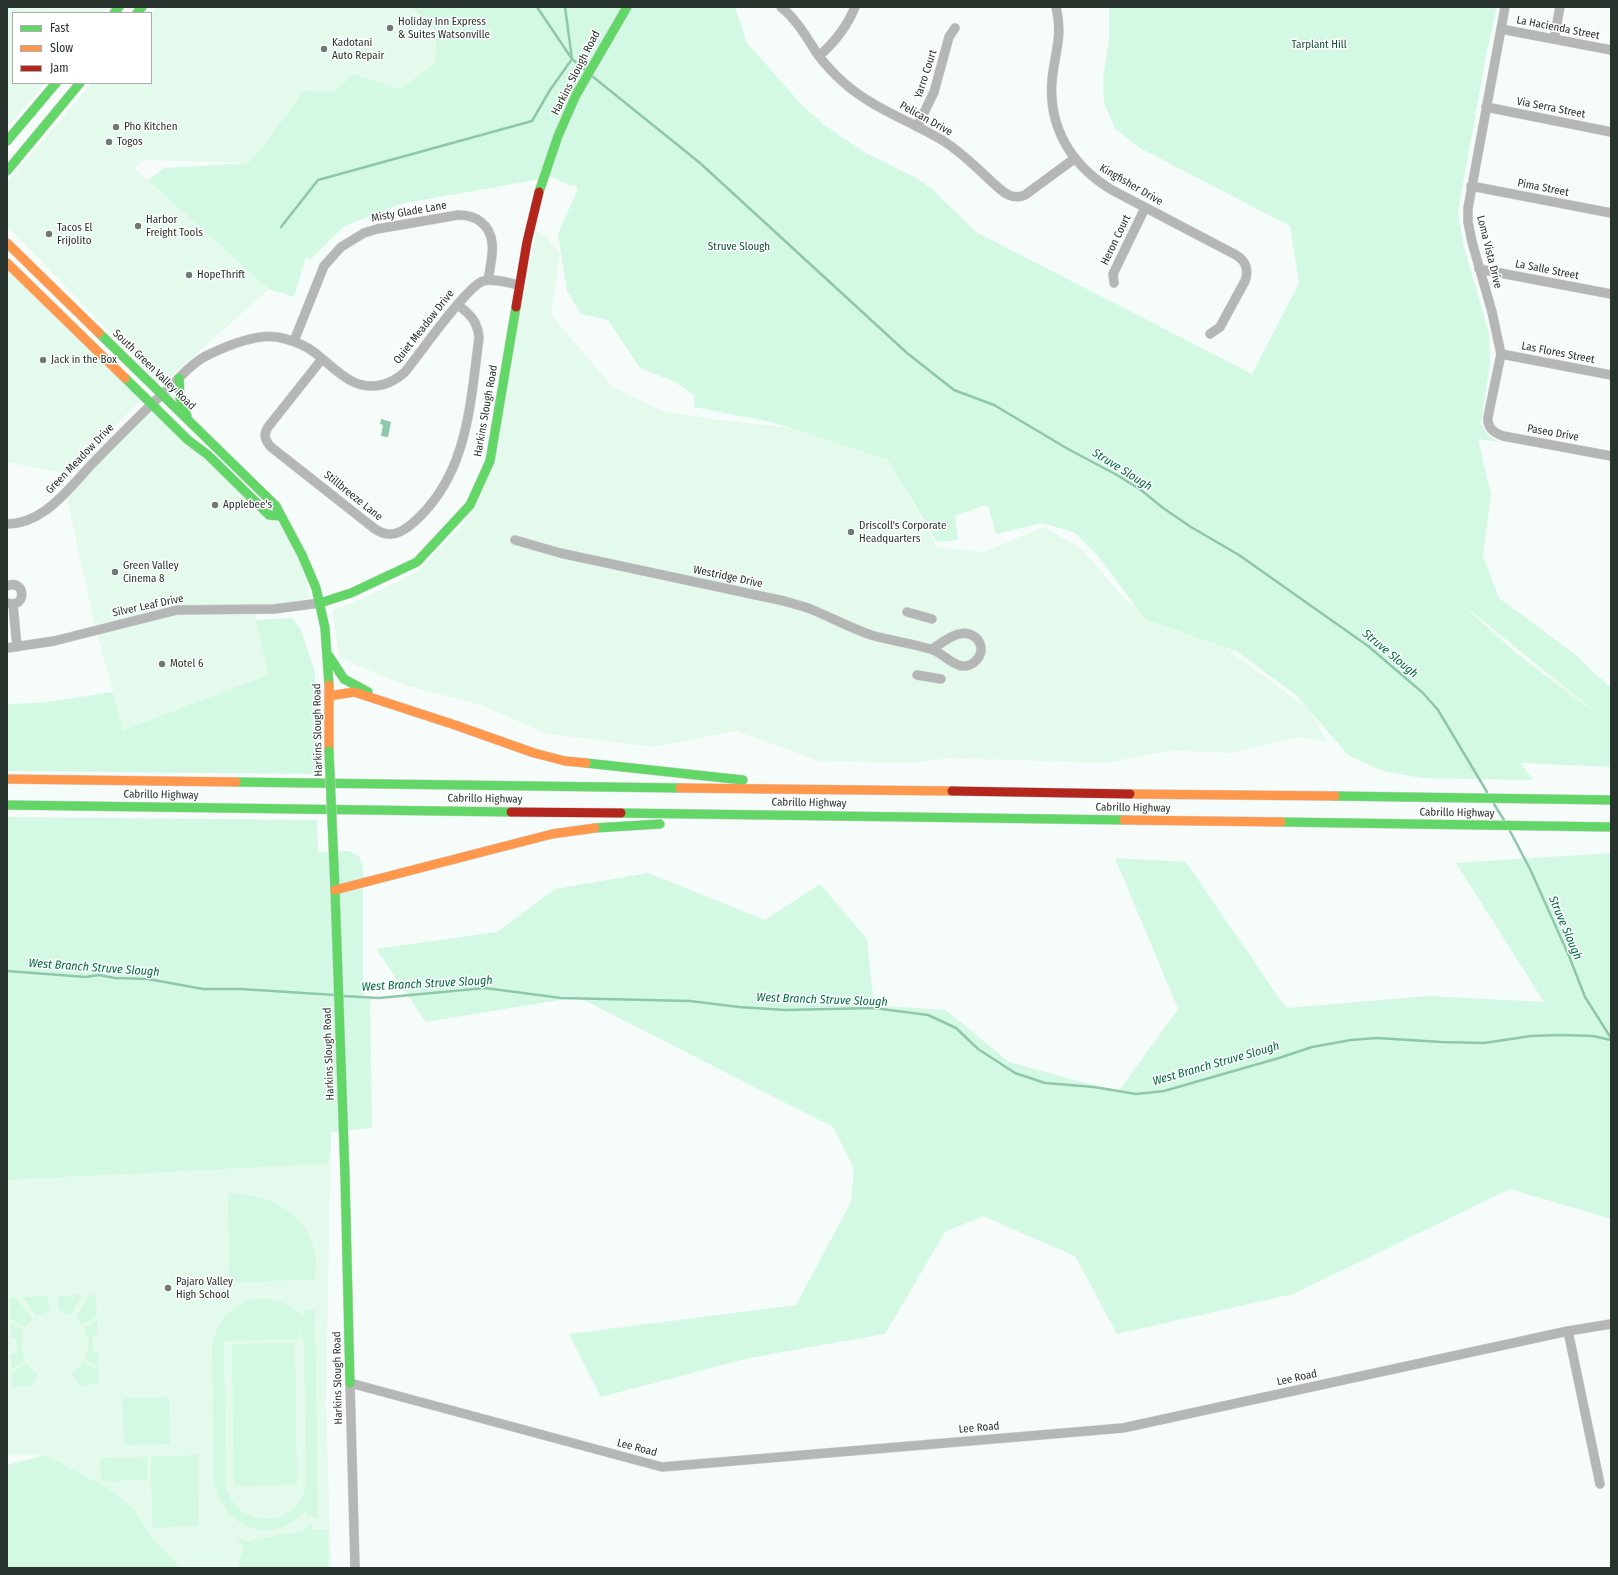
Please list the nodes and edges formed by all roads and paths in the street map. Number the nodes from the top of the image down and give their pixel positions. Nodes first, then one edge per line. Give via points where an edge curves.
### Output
1 (627, 7) edge
2 (781, 7) edge
3 (855, 7) edge
4 (1056, 7) edge
5 (1504, 7) edge
6 (1560, 7) edge
7 (955, 28) dead end
8 (1501, 29) junction
9 (1554, 39) junction
10 (1611, 50) edge
11 (819, 56) junction
12 (55, 84) edge
13 (79, 84) edge
14 (1486, 107) junction
15 (917, 127) junction
16 (1611, 132) edge
17 (7, 141) edge
18 (1074, 158) junction
19 (7, 171) edge
20 (1471, 186) junction
21 (1145, 208) junction
22 (1611, 213) edge
23 (7, 243) edge
24 (7, 263) edge
25 (1479, 269) junction
26 (488, 280) junction
27 (1114, 284) dead end
28 (519, 285) junction
29 (1611, 294) edge
30 (458, 305) junction
31 (1210, 334) dead end
32 (294, 341) junction
33 (1501, 354) junction
34 (322, 359) junction
35 (1611, 375) edge
36 (179, 378) junction
37 (162, 394) junction
38 (151, 405) junction
39 (190, 422) junction
40 (1492, 431) joint
41 (1611, 456) edge
42 (280, 516) junction
43 (7, 524) edge
44 (515, 540) dead end
45 (7, 586) edge
46 (10, 603) edge
47 (320, 603) junction
48 (907, 612) dead end
49 (932, 619) dead end
50 (17, 647) junction
51 (7, 648) edge
52 (932, 649) junction
53 (329, 656) junction
54 (917, 675) dead end
55 (941, 679) dead end
56 (329, 696) junction
57 (455, 724) junction
58 (7, 779) edge
59 (828, 790) junction
60 (1611, 800) edge
61 (7, 805) edge
62 (791, 815) junction
63 (697, 823) dead end
64 (667, 824) dead end
65 (1611, 827) edge
66 (336, 890) junction
67 (1611, 1324) edge
68 (1568, 1331) junction
69 (350, 1383) junction
70 (1600, 1484) dead end
71 (356, 1568) edge

1 - 28 main road, Harkins Slough Road via 576,95 558,136 538,197
2 - 11 street, Pelican Drive via 796,22
3 - 11 street via 842,33
4 - 18 street, Kingfisher Drive via 1060,35 1052,80 1052,99 1061,132
5 - 8 street, Loma Vista Drive
6 - 9 street
7 - 15 street, Yarro Court via 949,37 934,92
8 - 9 street, La Hacienda Street
8 - 14 street, Loma Vista Drive
9 - 10 street, La Hacienda Street
11 - 15 street, Pelican Drive via 856,93
12 - 17 main road
13 - 19 main road
14 - 16 street, Via Serra Street
14 - 20 street, Loma Vista Drive
15 - 18 street, Pelican Drive via 951,147 1003,192 1014,197 1026,195
18 - 21 street, Kingfisher Drive via 1087,173 1102,184
20 - 22 street, Pima Street
20 - 25 street, Loma Vista Drive via 1468,222
21 - 27 street, Heron Court via 1113,274
21 - 31 street, Kingfisher Drive via 1236,255 1245,264 1245,281 1220,327
23 - 37 main road, South Green Valley Road
24 - 38 main road
25 - 29 street, La Salle Street
25 - 33 street, Loma Vista Drive
26 - 28 street
26 - 30 street, Quiet Meadow Drive via 473,287
26 - 32 street, Misty Glade Lane via 492,238 485,226 474,217 458,215 370,231 347,243 332,255 324,266
28 - 47 main road, Harkins Slough Road via 490,462 470,505 416,562 351,593
30 - 34 street, Quiet Meadow Drive via 404,372 388,383 359,385
30 - 34 street, Stillbreeze Lane via 474,320 479,338 464,440 452,471 440,492 415,521 399,532 387,535 375,529 271,446 265,438 265,431
32 - 34 street, Quiet Meadow Drive
32 - 36 street, Quiet Meadow Drive via 270,337 234,344 203,358
33 - 35 street, Las Flores Street
33 - 40 street, Loma Vista Drive via 1488,417
36 - 37 street, Quiet Meadow Drive
36 - 39 main road via 180,398
37 - 38 street, Green Meadow Drive
37 - 39 main road, South Green Valley Road
38 - 42 main road via 208,455 269,515
38 - 43 street, Green Meadow Drive via 53,505 31,519
39 - 42 main road, South Green Valley Road via 276,506
40 - 41 street, Paseo Drive via 1503,436
42 - 47 main road, South Green Valley Road via 297,544
44 - 52 street, Westridge Drive via 560,553 784,601 811,609 872,635
45 - 46 street via 16,585 21,590 20,600
46 - 50 street
47 - 50 street, Silver Leaf Drive via 274,609 177,610 54,641
47 - 53 main road, Harkins Slough Road
48 - 49 street
50 - 51 street, Silver Leaf Drive
52 - 52 street, Westridge Drive via 963,666 970,665 976,660 981,646 971,634 964,632
53 - 56 main road, Harkins Slough Road
53 - 57 main road via 344,679 358,688
54 - 55 street
56 - 57 main road via 354,692
56 - 66 main road, Harkins Slough Road, bridge
57 - 59 main road via 534,753 564,761
58 - 59 main road, Cabrillo Highway
59 - 60 main road, Cabrillo Highway
61 - 62 main road, Cabrillo Highway
62 - 63 main road via 737,822
62 - 65 main road, Cabrillo Highway
64 - 66 main road via 609,826 564,832 492,848
66 - 69 main road, Harkins Slough Road
67 - 68 street, Lee Road
68 - 69 street, Lee Road via 1123,1428 662,1467
68 - 70 street
69 - 71 street, Harkins Slough Road

